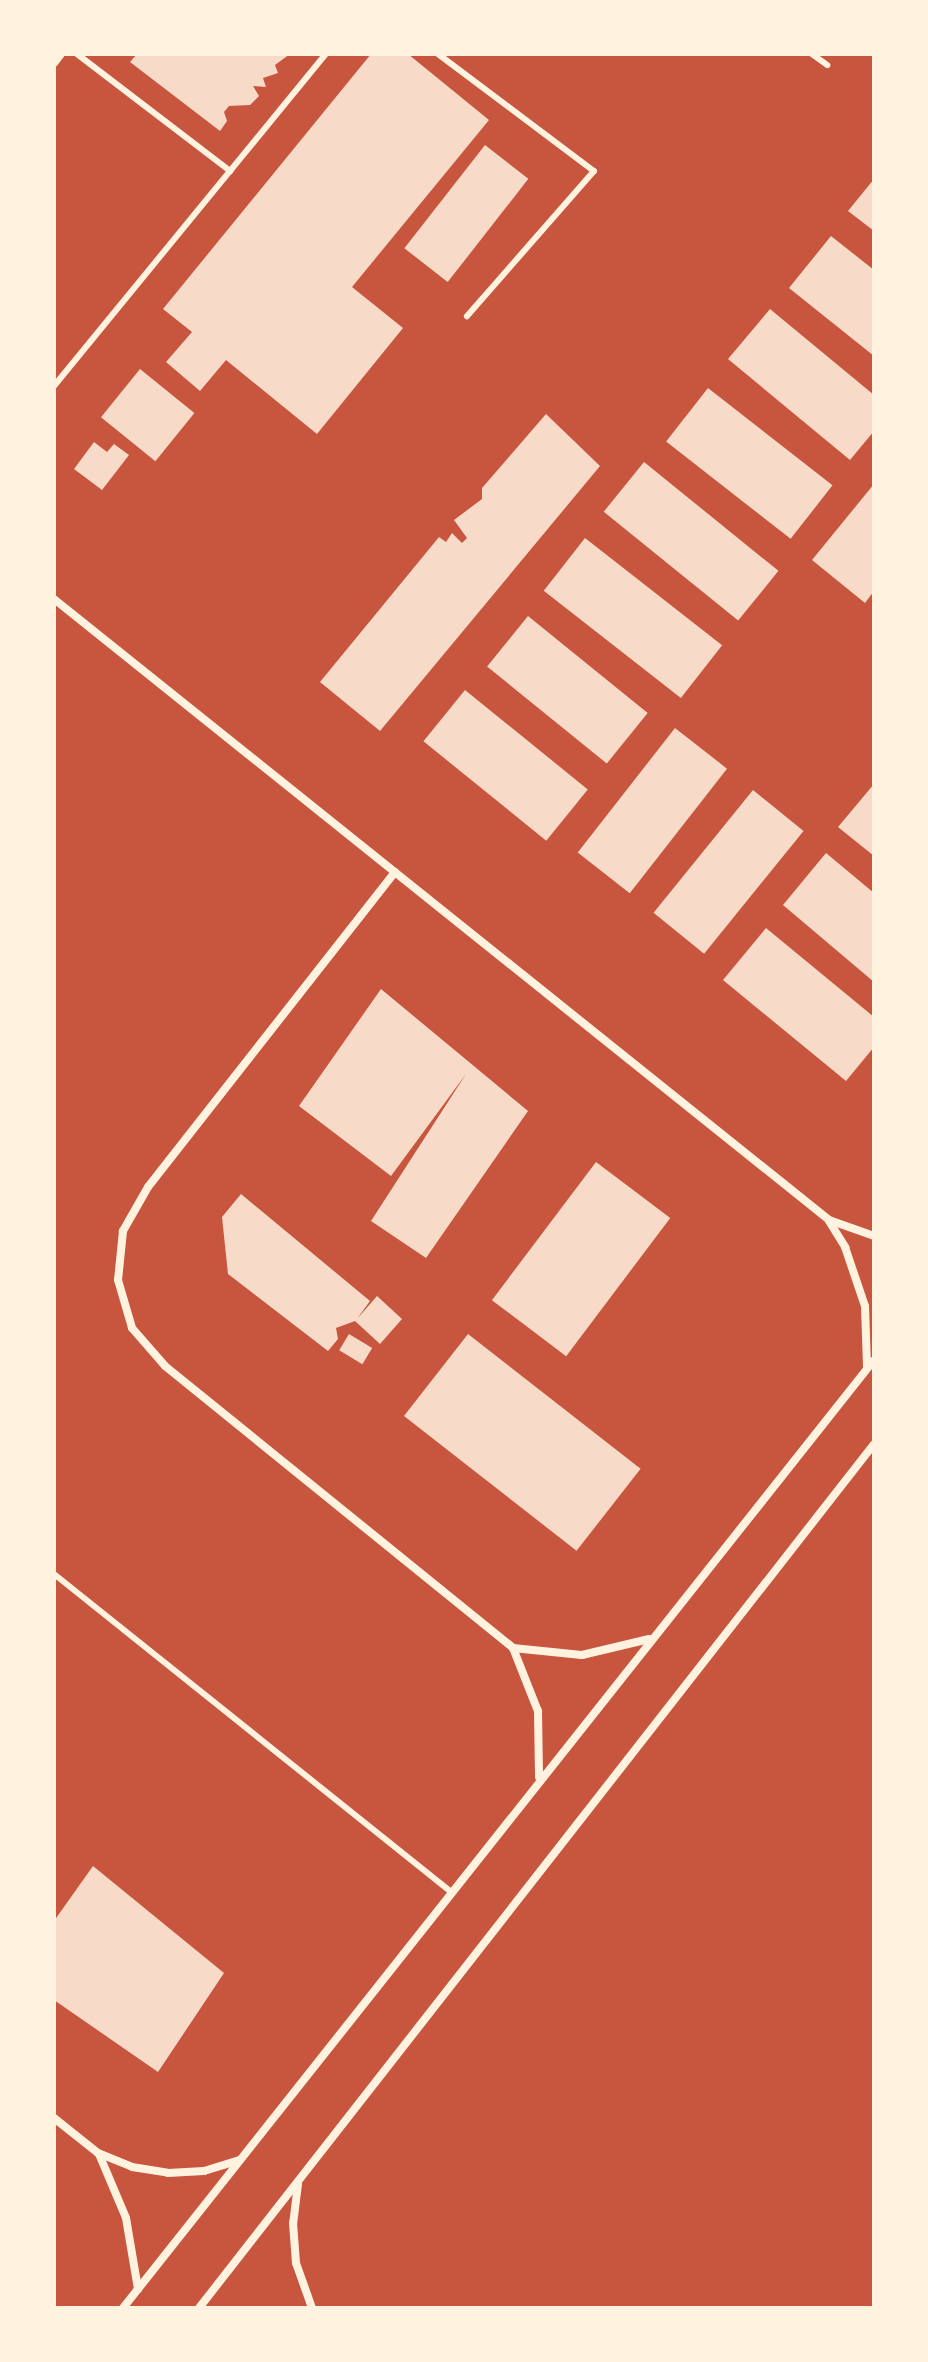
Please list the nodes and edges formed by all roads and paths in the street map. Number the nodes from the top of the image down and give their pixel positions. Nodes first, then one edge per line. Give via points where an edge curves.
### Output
1 (61, 54) edge
2 (77, 54) edge
3 (326, 54) edge
4 (438, 54) edge
5 (812, 54) edge
6 (54, 63) edge
7 (827, 65) dead end
8 (230, 171) junction
9 (467, 316) dead end
10 (54, 386) edge
11 (54, 599) edge
12 (395, 872) junction
13 (829, 1220) junction
14 (874, 1236) edge
15 (874, 1360) edge
16 (867, 1368) junction
17 (874, 1444) edge
18 (54, 1574) edge
19 (649, 1639) junction
20 (513, 1648) junction
21 (539, 1778) junction
22 (450, 1891) junction
23 (54, 2118) edge
24 (98, 2153) junction
25 (240, 2160) junction
26 (298, 2184) junction
27 (138, 2289) junction
28 (123, 2308) edge
29 (199, 2308) edge
30 (312, 2308) edge

1 - 6 street
2 - 8 lane
3 - 8 lane
4 - 9 lane via 594,171
5 - 7 lane
8 - 10 lane
11 - 12 street
12 - 13 street
12 - 20 street via 148,1187 123,1231 118,1280 132,1328 165,1366
13 - 14 street
13 - 16 street via 851,1261 865,1306
15 - 16 street
16 - 19 street
17 - 26 street
18 - 22 lane
19 - 20 street via 582,1655
19 - 21 street
20 - 21 street via 538,1711
21 - 22 street
22 - 25 street
23 - 24 street
24 - 25 street via 132,2167 168,2173 204,2171
24 - 27 street via 126,2218
25 - 27 street
26 - 29 street
26 - 30 street via 293,2223 296,2263
27 - 28 street

